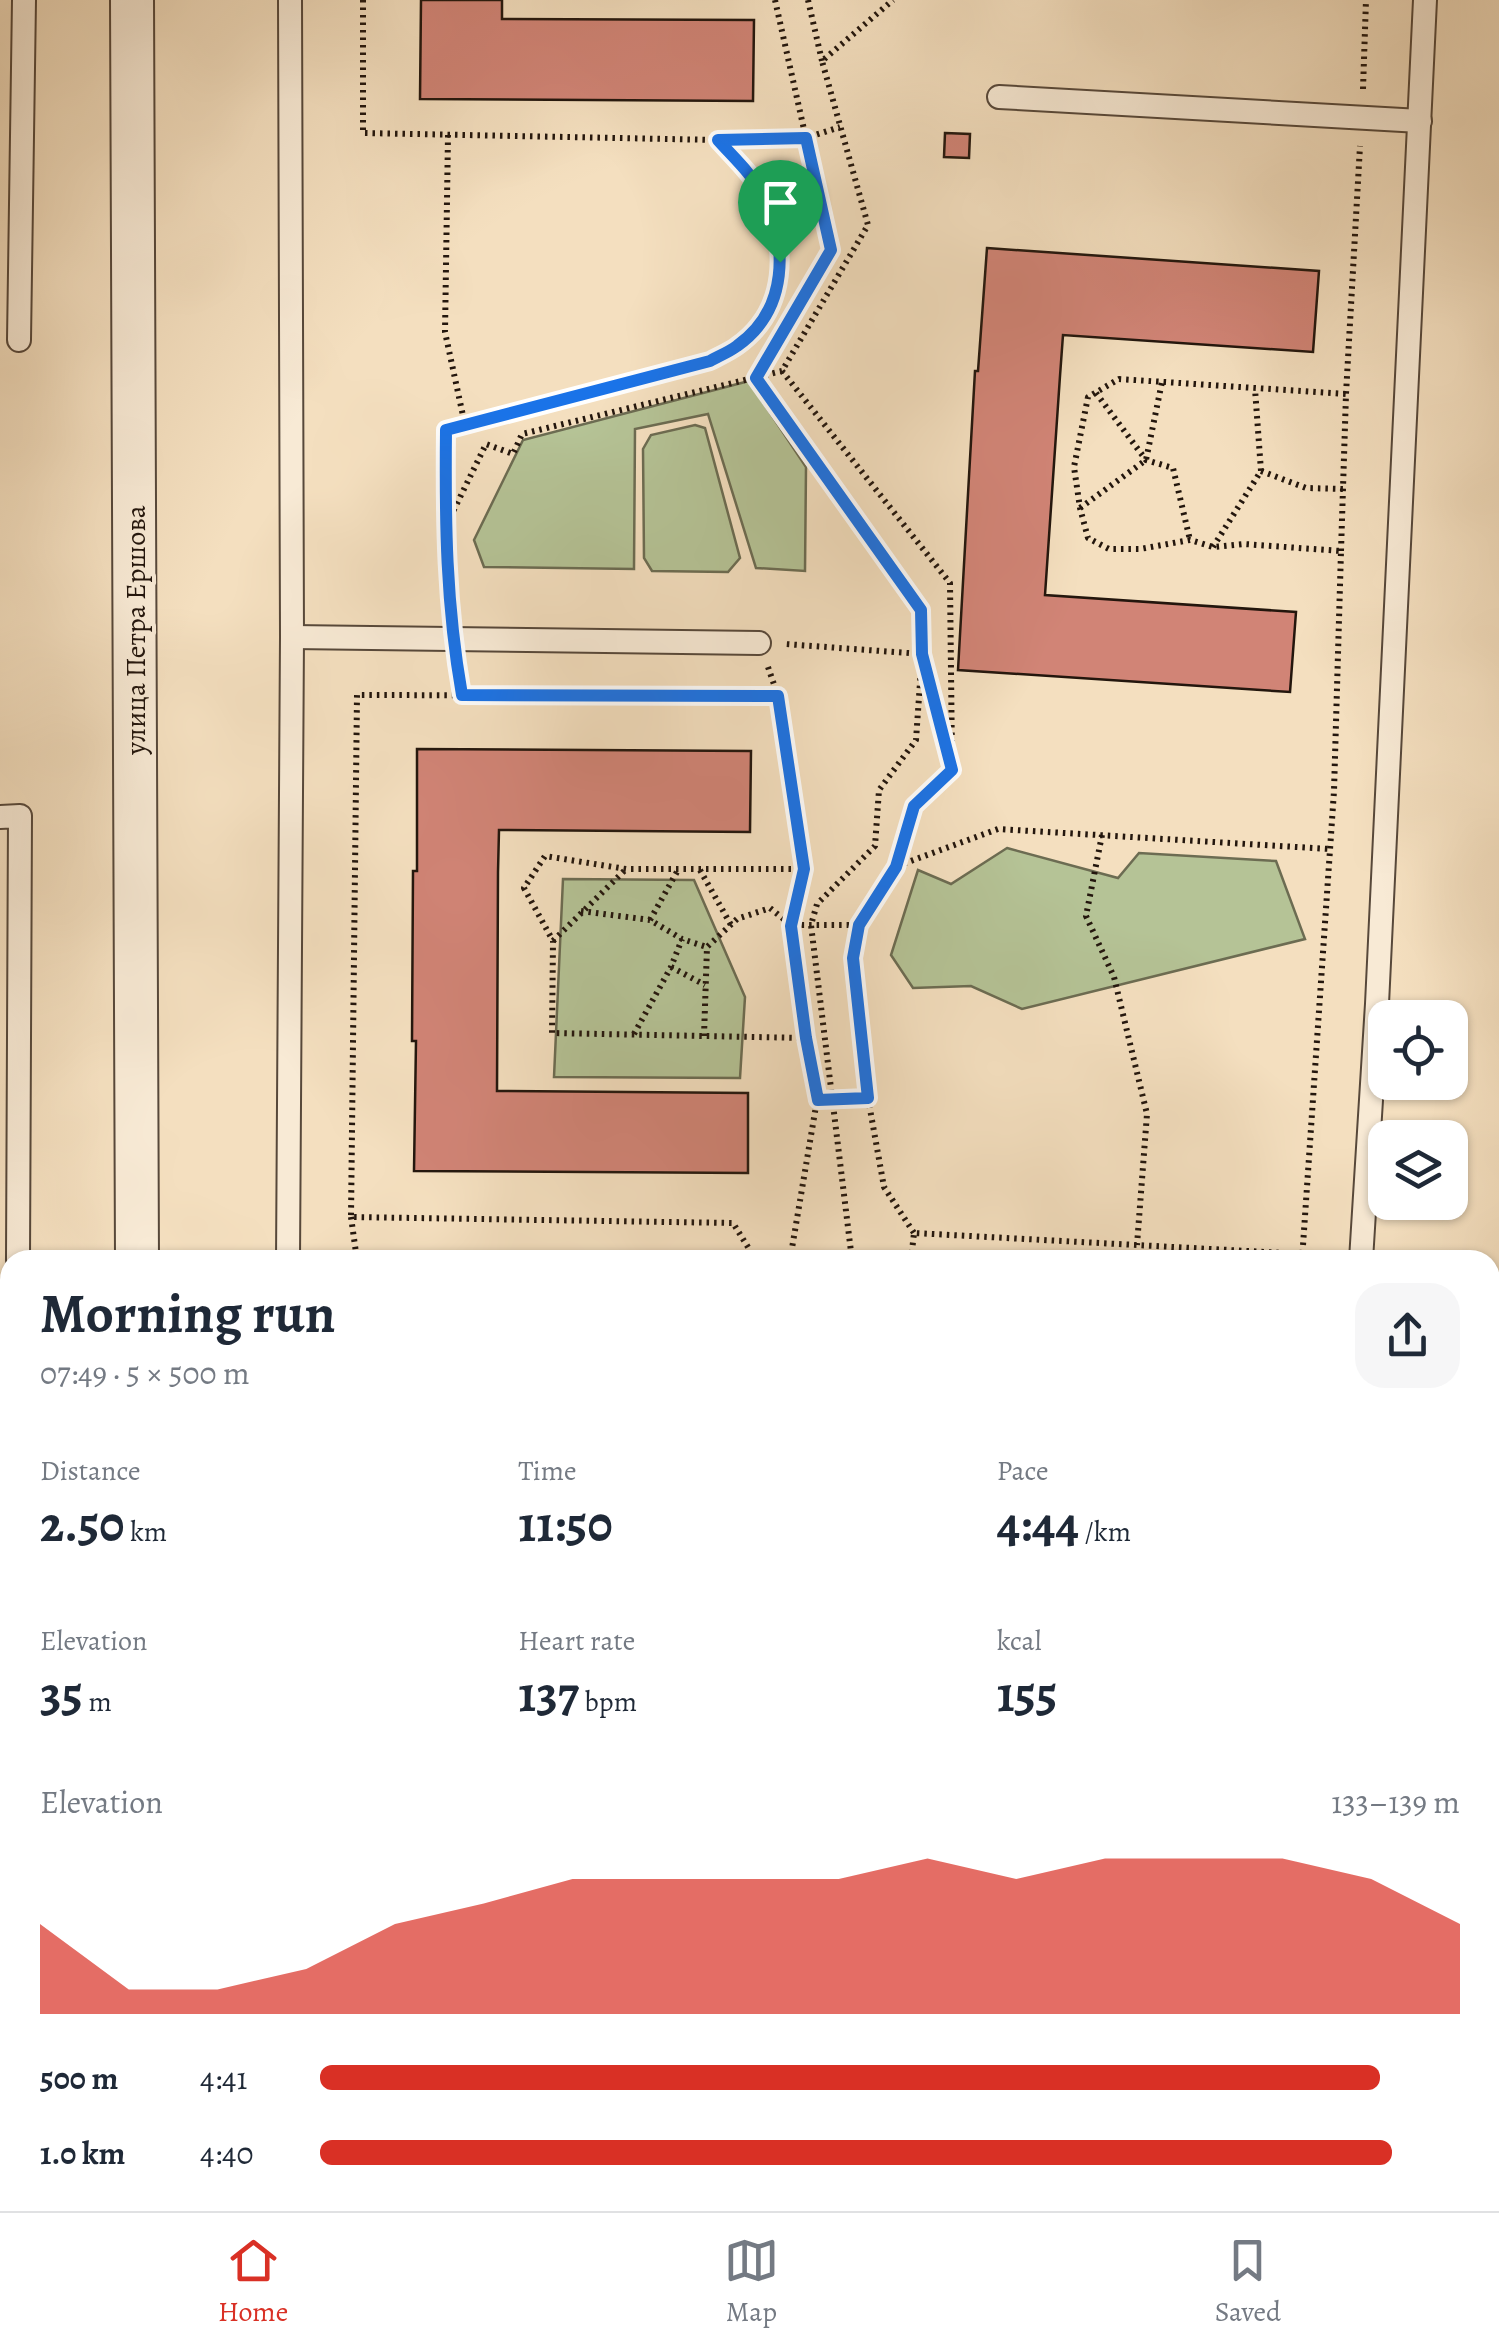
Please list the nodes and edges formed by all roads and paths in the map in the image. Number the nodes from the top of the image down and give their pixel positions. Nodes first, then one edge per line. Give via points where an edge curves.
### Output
1 (24, 0) edge
2 (132, 0) edge
3 (290, 0) edge
4 (363, 0) edge
5 (776, 0) edge
6 (808, 0) edge
7 (893, 0) edge
8 (1366, 0) edge
9 (1425, 0) edge
10 (822, 61) junction
11 (999, 97) dead end
12 (1362, 119) junction
13 (1420, 121) junction
14 (840, 127) junction
15 (448, 135) junction
16 (806, 138) junction
17 (718, 140) junction
18 (18, 340) dead end
19 (782, 371) junction
20 (756, 378) junction
21 (1162, 382) junction
22 (1255, 389) junction
23 (1096, 393) junction
24 (1346, 394) junction
25 (465, 426) junction
26 (1146, 460) junction
27 (1261, 471) junction
28 (1344, 489) junction
29 (1080, 508) junction
30 (445, 529) junction
31 (1190, 540) junction
32 (1213, 547) junction
33 (1341, 551) junction
34 (292, 637) junction
35 (452, 639) junction
36 (758, 642) junction
37 (922, 654) junction
38 (462, 695) junction
39 (778, 696) junction
40 (952, 770) junction
41 (0, 816) edge
42 (1102, 835) junction
43 (1330, 849) junction
44 (896, 867) junction
45 (626, 869) junction
46 (679, 869) junction
47 (699, 869) junction
48 (804, 869) junction
49 (581, 911) junction
50 (650, 920) junction
51 (859, 925) junction
52 (731, 926) junction
53 (791, 926) junction
54 (811, 926) junction
55 (682, 939) junction
56 (553, 941) junction
57 (707, 946) junction
58 (670, 967) junction
59 (705, 985) junction
60 (634, 1034) junction
61 (704, 1036) junction
62 (806, 1038) junction
63 (868, 1098) junction
64 (818, 1100) junction
65 (834, 1100) junction
66 (350, 1217) junction
67 (914, 1234) junction
68 (1137, 1246) junction
69 (18, 1250) edge
70 (138, 1250) edge
71 (288, 1250) edge
72 (355, 1250) edge
73 (750, 1250) edge
74 (792, 1250) edge
75 (851, 1250) edge
76 (912, 1250) edge
77 (1197, 1250) edge
78 (1302, 1250) edge
79 (1363, 1250) edge

1 - 18 lane
2 - 70 street, улица Петра Ершова
3 - 34 lane
4 - 15 path via 363,133
5 - 16 path
6 - 10 path
7 - 10 path
8 - 12 path
9 - 13 lane
10 - 14 path
11 - 12 lane
12 - 13 lane
12 - 24 path
13 - 79 lane
14 - 16 path
14 - 19 path via 868,225
15 - 17 path
15 - 25 path via 445,332
16 - 17 path
16 - 20 path via 831,250
17 - 25 path via 761,190 776,228 777,296 759,326 710,361
19 - 20 path
19 - 40 path via 950,583
20 - 30 path via 522,434 513,454 486,444
20 - 37 path via 921,610
21 - 22 path
21 - 23 path via 1119,379
21 - 26 path
22 - 24 path
22 - 27 path
23 - 26 path
23 - 29 path via 1088,397 1074,468
24 - 28 path
25 - 30 path via 446,430
26 - 29 path
26 - 31 path via 1173,468
27 - 28 path via 1306,488
27 - 32 path
28 - 33 path
29 - 31 path via 1088,538 1109,549
30 - 35 path
31 - 32 path
32 - 33 path
33 - 43 path
34 - 35 lane
34 - 71 lane
35 - 36 lane
35 - 38 path
36 - 37 path
36 - 39 path
37 - 40 path
37 - 54 path via 916,740 880,790 875,846 818,904
38 - 39 path
38 - 66 path via 357,695
39 - 48 path
40 - 44 path via 914,806
41 - 69 lane via 20,816
42 - 43 path
42 - 44 path via 998,829
42 - 68 path via 1086,916 1114,977 1146,1114
43 - 78 path
44 - 51 path
45 - 46 path
45 - 49 path
45 - 56 path via 545,856 524,888
46 - 47 path
46 - 50 path
47 - 48 path
47 - 52 path
48 - 53 path
49 - 50 path
49 - 56 path
50 - 55 path
51 - 54 path
51 - 63 path via 853,958
52 - 53 path via 770,908
52 - 57 path
53 - 54 path
53 - 62 path
54 - 65 path
55 - 57 path
55 - 58 path
56 - 60 path via 552,1032
57 - 59 path
58 - 59 path
58 - 60 path
59 - 61 path
60 - 61 path
61 - 62 path
62 - 64 path
63 - 65 path
63 - 67 path via 884,1187
64 - 65 path
64 - 74 path
65 - 75 path
66 - 72 path
66 - 73 path via 733,1223
67 - 68 path
67 - 76 path
68 - 77 path

